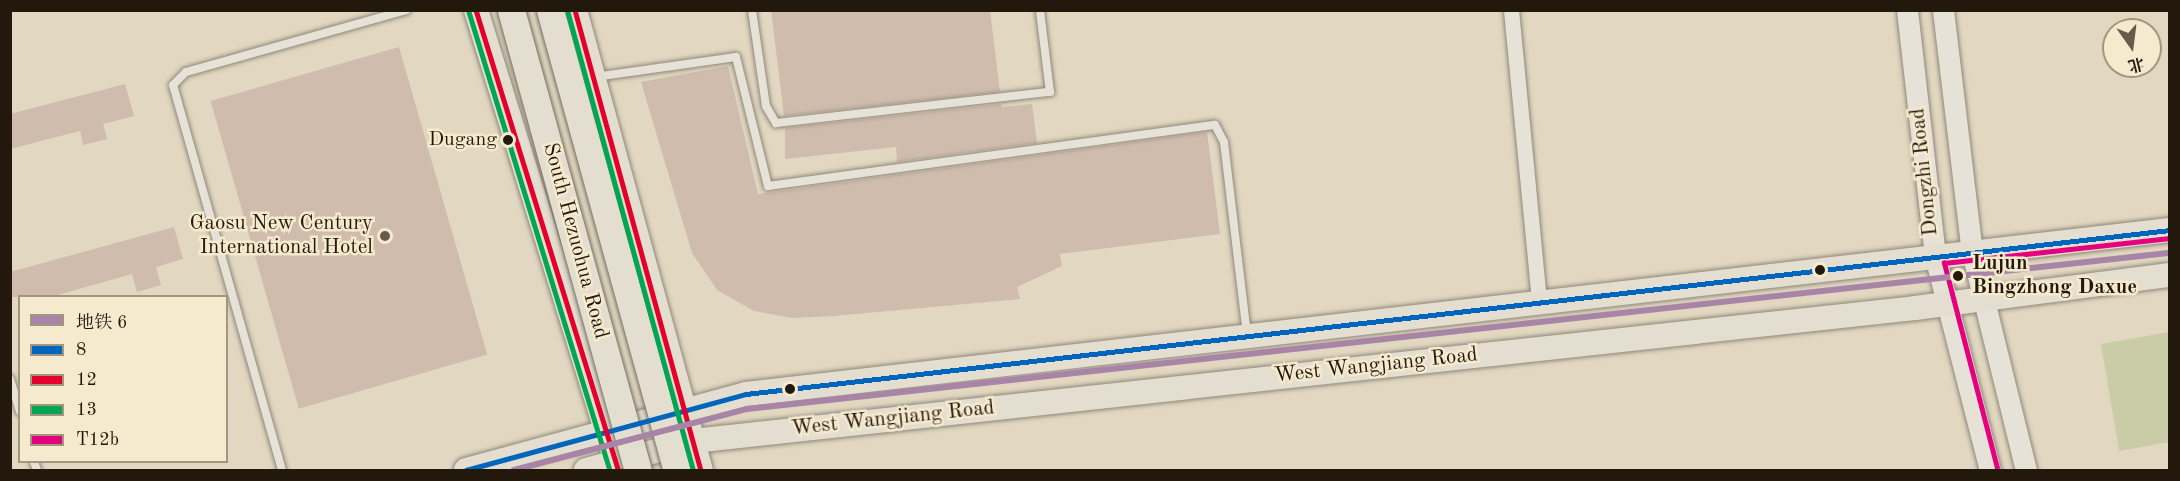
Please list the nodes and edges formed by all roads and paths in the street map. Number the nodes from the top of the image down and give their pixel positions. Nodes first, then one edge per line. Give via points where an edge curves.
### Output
1 (406, 10) edge
2 (476, 10) edge
3 (511, 10) edge
4 (550, 10) edge
5 (575, 10) edge
6 (752, 10) edge
7 (1040, 10) edge
8 (1511, 10) edge
9 (1907, 10) edge
10 (1943, 10) edge
11 (593, 77) junction
12 (2169, 230) edge
13 (1972, 252) junction
14 (1935, 256) junction
15 (2169, 275) edge
16 (1983, 299) junction
17 (1539, 302) junction
18 (1946, 303) junction
19 (1247, 336) junction
20 (10, 379) edge
21 (18, 405) edge
22 (685, 411) junction
23 (607, 432) junction
24 (693, 441) junction
25 (624, 468) edge
26 (282, 471) edge
27 (466, 471) edge
28 (586, 471) edge
29 (677, 471) edge
30 (701, 471) edge
31 (1990, 471) edge
32 (2026, 471) edge

1 - 26 lane via 186,72 172,85
2 - 23 main road, South Hezuohua Road
3 - 25 highway, South Hezuohua Road, bridge
4 - 29 highway, South Hezuohua Road, bridge
5 - 11 main road
6 - 7 lane via 766,106 776,123 1050,92
8 - 17 street
9 - 14 street, Dongzhi Road
10 - 13 street, Dongzhi Road
11 - 19 lane via 736,57 768,186 1215,125 1224,142
11 - 22 main road
12 - 13 main road, West Wangjiang Road
13 - 14 main road, West Wangjiang Road
13 - 16 street, Dongzhi Road
14 - 17 main road, West Wangjiang Road
14 - 18 street, Dongzhi Road
15 - 16 main road, West Wangjiang Road
16 - 18 main road, West Wangjiang Road
16 - 32 street, Dongzhi Road
17 - 19 main road, West Wangjiang Road
18 - 24 main road, West Wangjiang Road
18 - 31 street, Dongzhi Road
19 - 22 main road, West Wangjiang Road via 746,394
20 - 21 lane
22 - 23 main road, West Wangjiang Road
22 - 24 main road
23 - 25 main road, South Hezuohua Road
23 - 27 main road, West Wangjiang Road
24 - 25 main road, West Wangjiang Road
24 - 30 main road
25 - 28 main road, West Wangjiang Road

